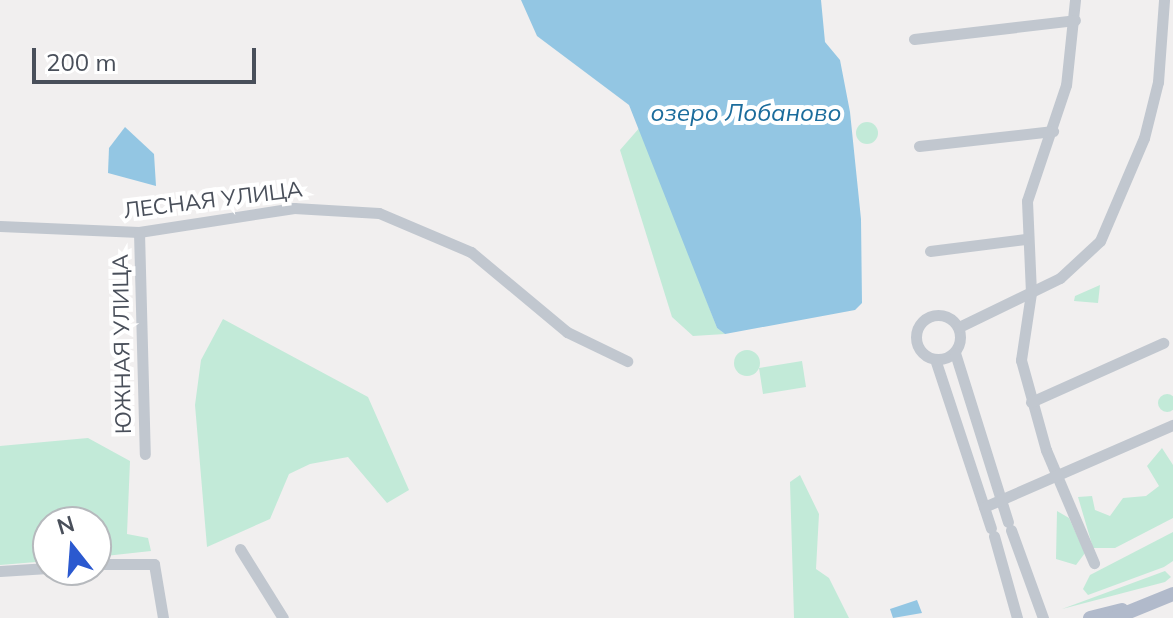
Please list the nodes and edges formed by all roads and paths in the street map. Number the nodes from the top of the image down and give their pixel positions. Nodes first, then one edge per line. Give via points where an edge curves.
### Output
1 (1075, 0) edge
2 (1164, 0) edge
3 (1075, 20) junction
4 (914, 39) dead end
5 (1053, 131) junction
6 (919, 146) dead end
7 (0, 226) edge
8 (139, 232) junction
9 (1025, 239) junction
10 (930, 251) dead end
11 (1031, 293) junction
12 (959, 327) junction
13 (1163, 343) dead end
14 (955, 353) junction
15 (935, 359) junction
16 (627, 361) dead end
17 (1031, 402) junction
18 (1173, 425) edge
19 (145, 454) dead end
20 (1057, 476) junction
21 (1001, 501) junction
22 (984, 507) junction
23 (240, 549) dead end
24 (1094, 563) dead end
25 (112, 564) edge
26 (32, 569) edge
27 (0, 571) edge
28 (1173, 594) edge
29 (1149, 603) junction
30 (163, 618) edge
31 (283, 618) edge
32 (1017, 618) edge
33 (1043, 618) edge
34 (1090, 618) edge
35 (1114, 618) edge

1 - 3 street
2 - 11 street via 1158,82 1113,215 1080,263
3 - 4 street
3 - 5 street
5 - 6 street
5 - 9 street via 1027,201
7 - 8 street, ЛЕСНАЯ УЛИЦА
8 - 16 street, ЛЕСНАЯ УЛИЦА via 294,208 379,213 471,252 567,332
8 - 19 street, ЮЖНАЯ УЛИЦА
9 - 10 street
9 - 11 street
11 - 12 street
11 - 17 street via 1021,360
12 - 14 street
12 - 15 street via 937,314 919,325 918,346
13 - 17 street
14 - 15 street
14 - 21 street
15 - 22 street
17 - 20 street
18 - 20 street
20 - 21 street
20 - 24 street
21 - 22 street
21 - 33 street
22 - 32 street
23 - 31 street
25 - 30 street via 154,564
26 - 27 street
28 - 29 main road
29 - 34 main road
29 - 35 main road

